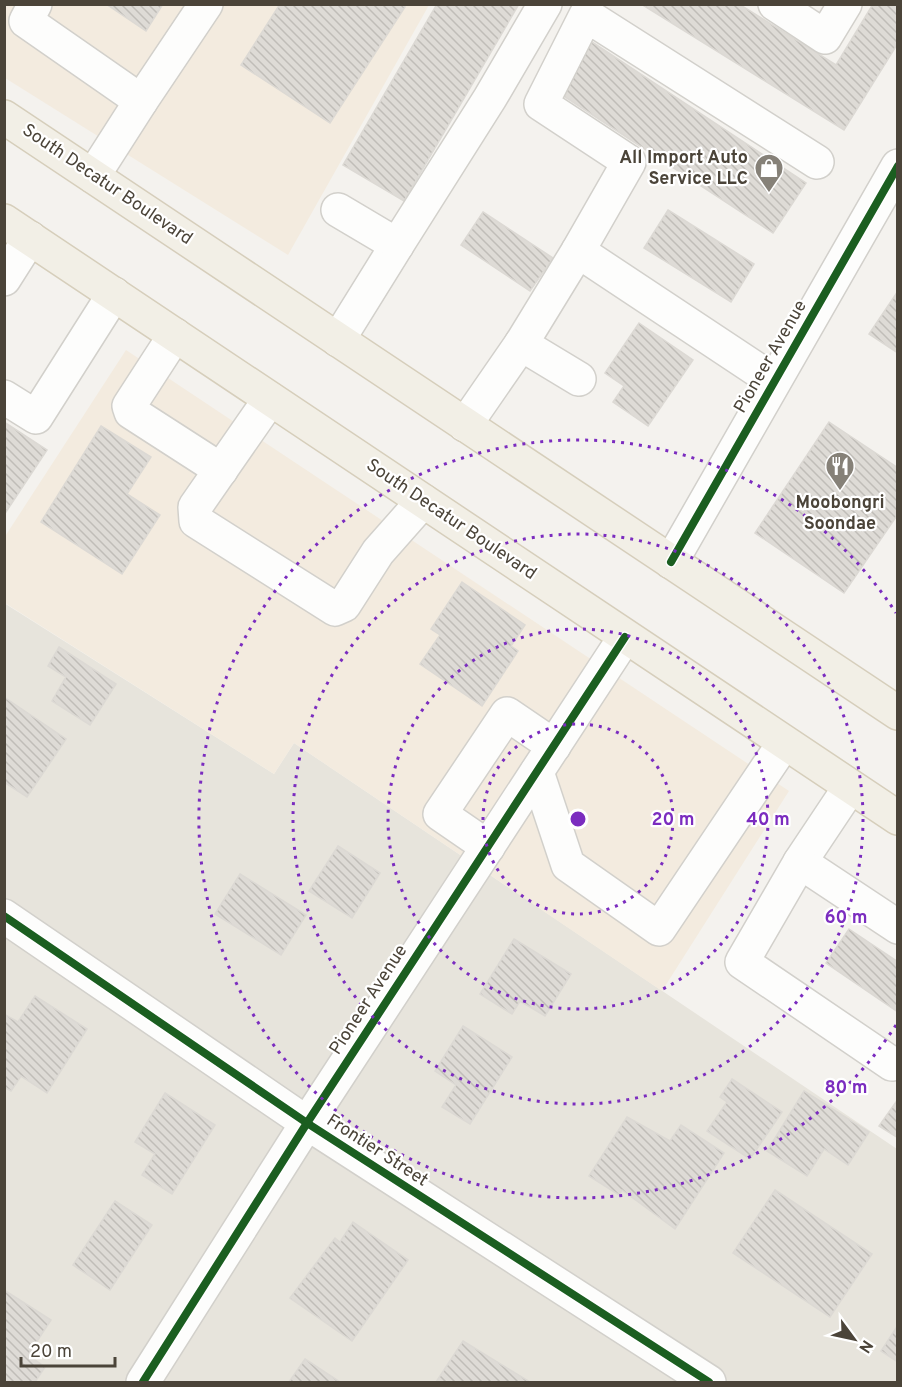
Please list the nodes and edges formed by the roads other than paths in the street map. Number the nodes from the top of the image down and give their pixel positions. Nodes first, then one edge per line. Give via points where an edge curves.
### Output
1 (35, 4) edge
2 (206, 4) edge
3 (545, 4) edge
4 (775, 4) edge
5 (845, 4) edge
6 (141, 101) junction
7 (4, 117) edge
8 (816, 162) dead end
9 (897, 168) edge
10 (93, 176) junction
11 (338, 210) dead end
12 (17, 230) edge
13 (397, 245) junction
14 (578, 251) junction
15 (4, 279) edge
16 (114, 294) junction
17 (175, 336) junction
18 (338, 340) junction
19 (521, 344) junction
20 (579, 379) dead end
21 (774, 381) junction
22 (4, 397) edge
23 (270, 399) junction
24 (465, 425) junction
25 (221, 470) junction
26 (423, 501) junction
27 (671, 562) junction
28 (625, 637) junction
29 (897, 713) edge
30 (784, 743) junction
31 (545, 759) junction
32 (850, 787) junction
33 (897, 819) edge
34 (488, 846) junction
35 (800, 862) junction
36 (4, 916) edge
37 (897, 927) edge
38 (892, 1064) dead end
39 (307, 1124) junction
40 (143, 1383) edge
41 (709, 1383) edge

1 - 6 street via 26,21
2 - 6 street
3 - 13 street
4 - 5 street via 825,37
6 - 10 street
7 - 10 main road, South Decatur Boulevard
8 - 14 street via 586,15 541,104 629,162
9 - 21 street, Pioneer Avenue
10 - 18 main road, South Decatur Boulevard
11 - 13 street
12 - 15 street
12 - 16 main road, South Decatur Boulevard
13 - 18 street
14 - 19 street
14 - 21 street
16 - 17 main road, South Decatur Boulevard
16 - 22 street via 36,417
17 - 23 main road, South Decatur Boulevard
17 - 25 street via 129,406 130,412
18 - 24 main road, South Decatur Boulevard
19 - 20 street
19 - 24 street
21 - 27 street, Pioneer Avenue
23 - 25 street
23 - 26 main road, South Decatur Boulevard
24 - 27 main road, South Decatur Boulevard
25 - 26 street via 195,507 196,521 335,609 344,605 378,552
26 - 28 main road, South Decatur Boulevard
27 - 29 main road, South Decatur Boulevard
28 - 30 main road, South Decatur Boulevard
28 - 31 street, Pioneer Avenue
30 - 31 street via 659,929 568,865
30 - 32 main road, South Decatur Boulevard
31 - 34 street, Pioneer Avenue
31 - 34 street via 507,714 440,814
32 - 33 main road, South Decatur Boulevard
32 - 35 street
34 - 39 street, Pioneer Avenue
35 - 37 street
35 - 38 street via 742,962
36 - 39 street, Frontier Street
39 - 40 street, Pioneer Avenue
39 - 41 street, Frontier Street

